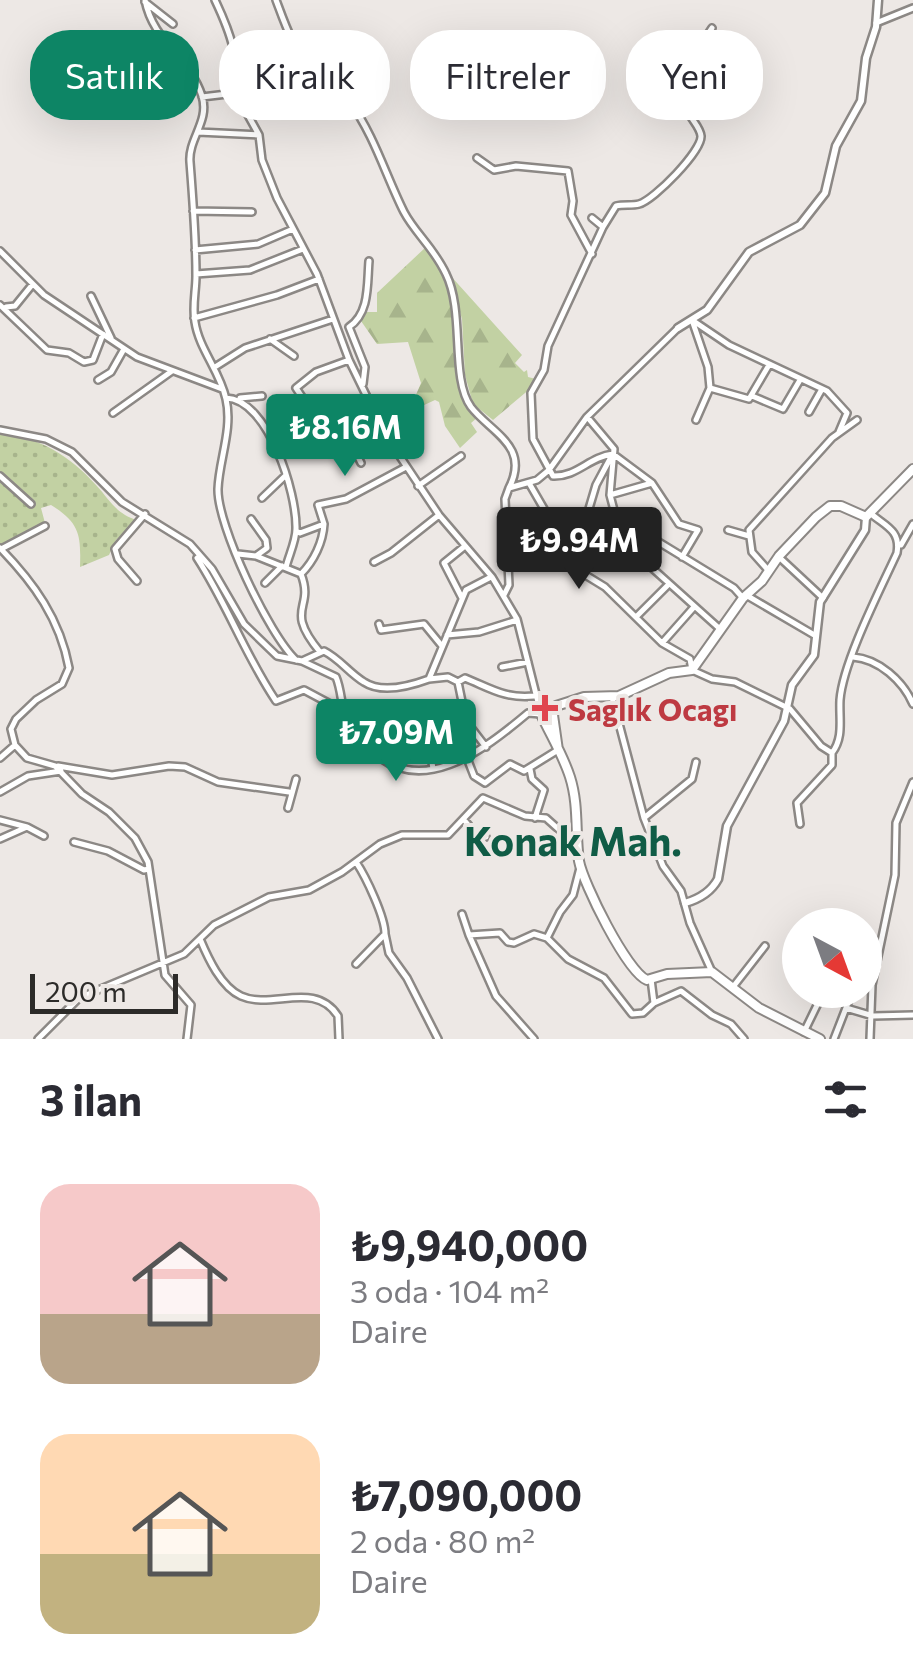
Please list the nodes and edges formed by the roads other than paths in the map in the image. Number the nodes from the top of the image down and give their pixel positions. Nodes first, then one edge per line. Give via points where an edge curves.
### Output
1 (215, 0) edge
2 (276, 0) edge
3 (878, 0) edge
4 (145, 1) edge
5 (913, 8) edge
6 (876, 23) junction
7 (173, 24) dead end
8 (712, 28) dead end
9 (155, 30) edge
10 (228, 30) edge
11 (199, 92) edge
12 (219, 94) edge
13 (202, 97) junction
14 (251, 120) edge
15 (198, 132) junction
16 (259, 135) junction
17 (476, 158) dead end
18 (194, 212) junction
19 (252, 212) dead end
20 (592, 218) dead end
21 (603, 227) junction
22 (293, 229) junction
23 (304, 248) junction
24 (195, 250) junction
25 (0, 251) edge
26 (592, 254) junction
27 (369, 262) dead end
28 (196, 274) junction
29 (319, 279) junction
30 (32, 285) junction
31 (91, 296) dead end
32 (0, 305) edge
33 (194, 318) junction
34 (334, 319) junction
35 (692, 320) junction
36 (678, 328) joint
37 (104, 334) junction
38 (270, 338) junction
39 (111, 340) junction
40 (124, 348) junction
41 (294, 356) dead end
42 (350, 360) junction
43 (768, 365) junction
44 (215, 367) junction
45 (172, 371) junction
46 (98, 380) dead end
47 (800, 380) junction
48 (362, 387) junction
49 (222, 388) junction
50 (710, 388) junction
51 (822, 389) junction
52 (262, 396) dead end
53 (752, 396) junction
54 (226, 398) junction
55 (237, 398) junction
56 (312, 412) dead end
57 (809, 412) dead end
58 (113, 413) dead end
59 (587, 417) junction
60 (696, 420) dead end
61 (857, 420) dead end
62 (380, 423) junction
63 (0, 430) edge
64 (345, 432) dead end
65 (839, 432) junction
66 (350, 440) junction
67 (613, 454) junction
68 (461, 456) dead end
69 (361, 463) dead end
70 (406, 467) junction
71 (913, 469) edge
72 (549, 470) junction
73 (0, 476) edge
74 (285, 476) junction
75 (529, 482) junction
76 (652, 483) junction
77 (418, 486) junction
78 (509, 488) junction
79 (610, 494) junction
80 (262, 498) dead end
81 (30, 504) dead end
82 (146, 514) junction
83 (439, 514) junction
84 (868, 515) junction
85 (251, 518) dead end
86 (324, 524) junction
87 (616, 524) junction
88 (913, 524) edge
89 (45, 526) dead end
90 (728, 530) dead end
91 (296, 531) junction
92 (749, 536) junction
93 (657, 541) dead end
94 (564, 542) junction
95 (465, 546) junction
96 (1, 549) edge
97 (898, 552) junction
98 (238, 554) junction
99 (256, 556) junction
100 (682, 557) junction
101 (779, 557) junction
102 (197, 558) dead end
103 (573, 559) junction
104 (374, 562) dead end
105 (284, 567) junction
106 (769, 571) junction
107 (301, 574) junction
108 (492, 576) junction
109 (136, 581) dead end
110 (265, 583) dead end
111 (669, 584) junction
112 (504, 595) junction
113 (745, 597) junction
114 (822, 598) junction
115 (462, 599) junction
116 (694, 607) junction
117 (637, 616) junction
118 (517, 619) junction
119 (379, 624) dead end
120 (720, 630) junction
121 (447, 634) junction
122 (816, 636) junction
123 (662, 643) junction
124 (858, 643) junction
125 (442, 646) junction
126 (320, 652) junction
127 (853, 656) junction
128 (864, 658) junction
129 (299, 661) junction
130 (528, 662) junction
131 (502, 667) dead end
132 (692, 670) junction
133 (429, 679) junction
134 (458, 682) junction
135 (534, 696) junction
136 (612, 697) junction
137 (913, 704) edge
138 (789, 708) junction
139 (538, 710) junction
140 (345, 717) junction
141 (465, 717) junction
142 (14, 746) junction
143 (486, 746) junction
144 (558, 750) junction
145 (832, 754) junction
146 (0, 758) edge
147 (467, 758) junction
148 (696, 762) dead end
149 (58, 769) junction
150 (433, 769) junction
151 (530, 769) junction
152 (422, 770) junction
153 (296, 779) dead end
154 (426, 782) dead end
155 (913, 782) edge
156 (485, 783) junction
157 (0, 792) edge
158 (290, 792) junction
159 (483, 798) junction
160 (288, 808) dead end
161 (534, 818) junction
162 (644, 818) junction
163 (0, 820) edge
164 (464, 820) junction
165 (800, 824) dead end
166 (27, 827) junction
167 (44, 836) dead end
168 (486, 836) dead end
169 (0, 838) edge
170 (576, 839) junction
171 (74, 842) dead end
172 (356, 862) junction
173 (580, 868) junction
174 (150, 870) junction
175 (685, 903) junction
176 (379, 913) junction
177 (462, 914) dead end
178 (375, 920) dead end
179 (386, 934) junction
180 (469, 935) junction
181 (547, 938) junction
182 (200, 939) junction
183 (765, 946) dead end
184 (161, 964) junction
185 (356, 964) dead end
186 (712, 972) junction
187 (650, 979) junction
188 (733, 987) junction
189 (654, 1004) junction
190 (816, 1008) edge
191 (846, 1008) edge
192 (852, 1008) edge
193 (913, 1014) edge
194 (873, 1016) junction
195 (804, 1032) junction
196 (38, 1039) edge
197 (187, 1039) edge
198 (339, 1039) edge
199 (438, 1039) edge
200 (534, 1039) edge
201 (744, 1039) edge
202 (820, 1039) edge
203 (834, 1039) edge
204 (870, 1039) edge

1 - 10 street
2 - 78 street via 308,64 349,99 406,216 452,284 461,374 470,406 499,431 515,460
3 - 6 street
4 - 7 street
4 - 9 street
5 - 6 street
6 - 35 street via 861,100 836,146 824,192 800,225 749,252 707,310
8 - 21 street via 686,83 699,145 649,199 616,206
11 - 13 street
12 - 13 street
13 - 15 street
14 - 16 street
15 - 16 street
15 - 18 street via 189,155
16 - 22 street via 267,173
17 - 26 street via 494,170 568,171 571,214
18 - 19 street
18 - 24 street
20 - 21 street
21 - 26 street
22 - 23 street
22 - 24 street via 258,244
23 - 28 street via 250,270
23 - 29 street
24 - 28 street
25 - 30 street
26 - 72 street via 531,393 533,439
27 - 48 street via 364,310 349,327 365,368
28 - 33 street
29 - 33 street
29 - 34 street
30 - 32 street via 15,306
30 - 37 street
31 - 39 street
32 - 37 street via 47,350 84,362 93,360
33 - 44 street
34 - 38 street
34 - 42 street
35 - 36 street
35 - 43 street
35 - 50 street
36 - 59 street
37 - 39 street
38 - 41 street
38 - 44 street
39 - 40 street
40 - 45 street
40 - 46 street via 111,372
42 - 48 street
42 - 56 street via 296,388
43 - 47 street
43 - 53 street
44 - 49 street
45 - 49 street
45 - 58 street
47 - 51 street
47 - 53 street via 783,408
48 - 62 street
49 - 54 street
50 - 53 street via 746,400
50 - 60 street
51 - 57 street
51 - 65 street via 847,413
52 - 55 street
54 - 55 street
54 - 98 street via 218,496
55 - 74 street via 267,428
59 - 67 street
59 - 72 street
61 - 65 street
62 - 66 street
62 - 70 street
63 - 82 street via 72,452 122,502
64 - 66 street
65 - 92 street
66 - 69 street
67 - 72 street via 573,474 553,476
67 - 76 street
67 - 79 street
67 - 94 street via 588,512
68 - 77 street
70 - 77 street
70 - 86 street via 346,499 318,505
71 - 84 main road
72 - 75 street
73 - 81 street
74 - 80 street
74 - 91 street
75 - 78 street
75 - 94 street
76 - 79 street
76 - 100 street via 679,524 698,530
77 - 83 street
78 - 112 street
79 - 87 street
82 - 109 street via 115,550
82 - 129 street via 200,554 261,642 277,656
83 - 95 street
83 - 104 street
84 - 97 street via 896,533
84 - 101 main road via 830,506
84 - 114 street
85 - 99 street via 268,548
86 - 91 street
86 - 107 street
87 - 103 street
87 - 111 street via 622,541
88 - 97 street
89 - 96 street
90 - 92 street
91 - 105 street
92 - 106 street via 752,552
93 - 100 street
94 - 103 street
95 - 108 street
95 - 115 street via 444,562
96 - 142 street via 48,605 69,668 62,684 16,719
97 - 124 street
98 - 99 street
98 - 129 street via 259,609
99 - 105 street
100 - 113 street
101 - 106 main road
101 - 114 street
102 - 140 street via 276,700 304,690
103 - 117 street via 574,568
105 - 107 street
105 - 110 street
106 - 113 main road
107 - 126 street via 306,591 299,620
108 - 112 street
108 - 115 street via 474,583
111 - 116 street
111 - 117 street
112 - 118 street
113 - 120 main road
113 - 122 street
114 - 122 street
115 - 121 street
116 - 120 street
116 - 123 street
117 - 123 street
118 - 121 street
118 - 130 street
119 - 125 street via 381,630 424,624
120 - 132 main road
121 - 125 street
122 - 138 street via 814,656 792,685
123 - 132 street via 690,659
124 - 127 street
124 - 128 street
125 - 133 street
126 - 129 street
126 - 133 street via 339,659 366,684 384,688
127 - 128 street
127 - 145 street
128 - 137 street via 904,685
129 - 140 street via 336,677
130 - 131 street
130 - 135 street
132 - 136 main road
132 - 138 street
133 - 134 street
134 - 135 street via 464,678 516,698
134 - 141 street
135 - 139 street
136 - 144 main road via 556,706
136 - 162 street
138 - 145 street
138 - 175 street via 728,826 714,886
139 - 143 street
139 - 144 main road
140 - 152 street via 381,760
141 - 143 street
141 - 150 street via 430,750
142 - 146 street
142 - 149 street
143 - 147 street
144 - 151 street
144 - 170 main road via 576,802
145 - 165 street via 832,766 797,803
147 - 150 street
147 - 156 street
148 - 162 street via 692,779
149 - 157 street
149 - 158 street via 112,775 185,767 218,782
149 - 174 street via 122,824
150 - 152 street
151 - 156 street via 510,764
151 - 161 street via 544,790
152 - 154 street
153 - 158 street
155 - 194 street via 896,823 895,875 872,985
156 - 159 street
158 - 160 street
159 - 161 street
159 - 164 street
161 - 170 street via 546,818
162 - 175 street
163 - 166 street
164 - 168 street
164 - 172 street via 448,835 402,835
166 - 167 street
166 - 169 street
170 - 173 main road
171 - 174 street
172 - 176 street
172 - 182 street via 309,890 269,898 205,928
173 - 181 street via 574,894
173 - 187 main road via 633,972
174 - 184 street
175 - 186 street
176 - 178 street
176 - 179 street
177 - 180 street
179 - 185 street
179 - 199 street via 390,954
180 - 181 street via 500,934 514,943 534,934
180 - 200 street via 496,996
181 - 189 street via 568,959 604,978 632,1014
182 - 184 street
182 - 198 street via 236,994 323,1002 338,1016
183 - 188 street
184 - 196 street via 79,998
184 - 197 street via 191,1005
186 - 187 main road
186 - 188 main road
187 - 189 street
188 - 195 main road
189 - 201 street via 681,991
190 - 195 street
191 - 203 street
192 - 194 street
193 - 194 street
194 - 204 street
195 - 202 main road

